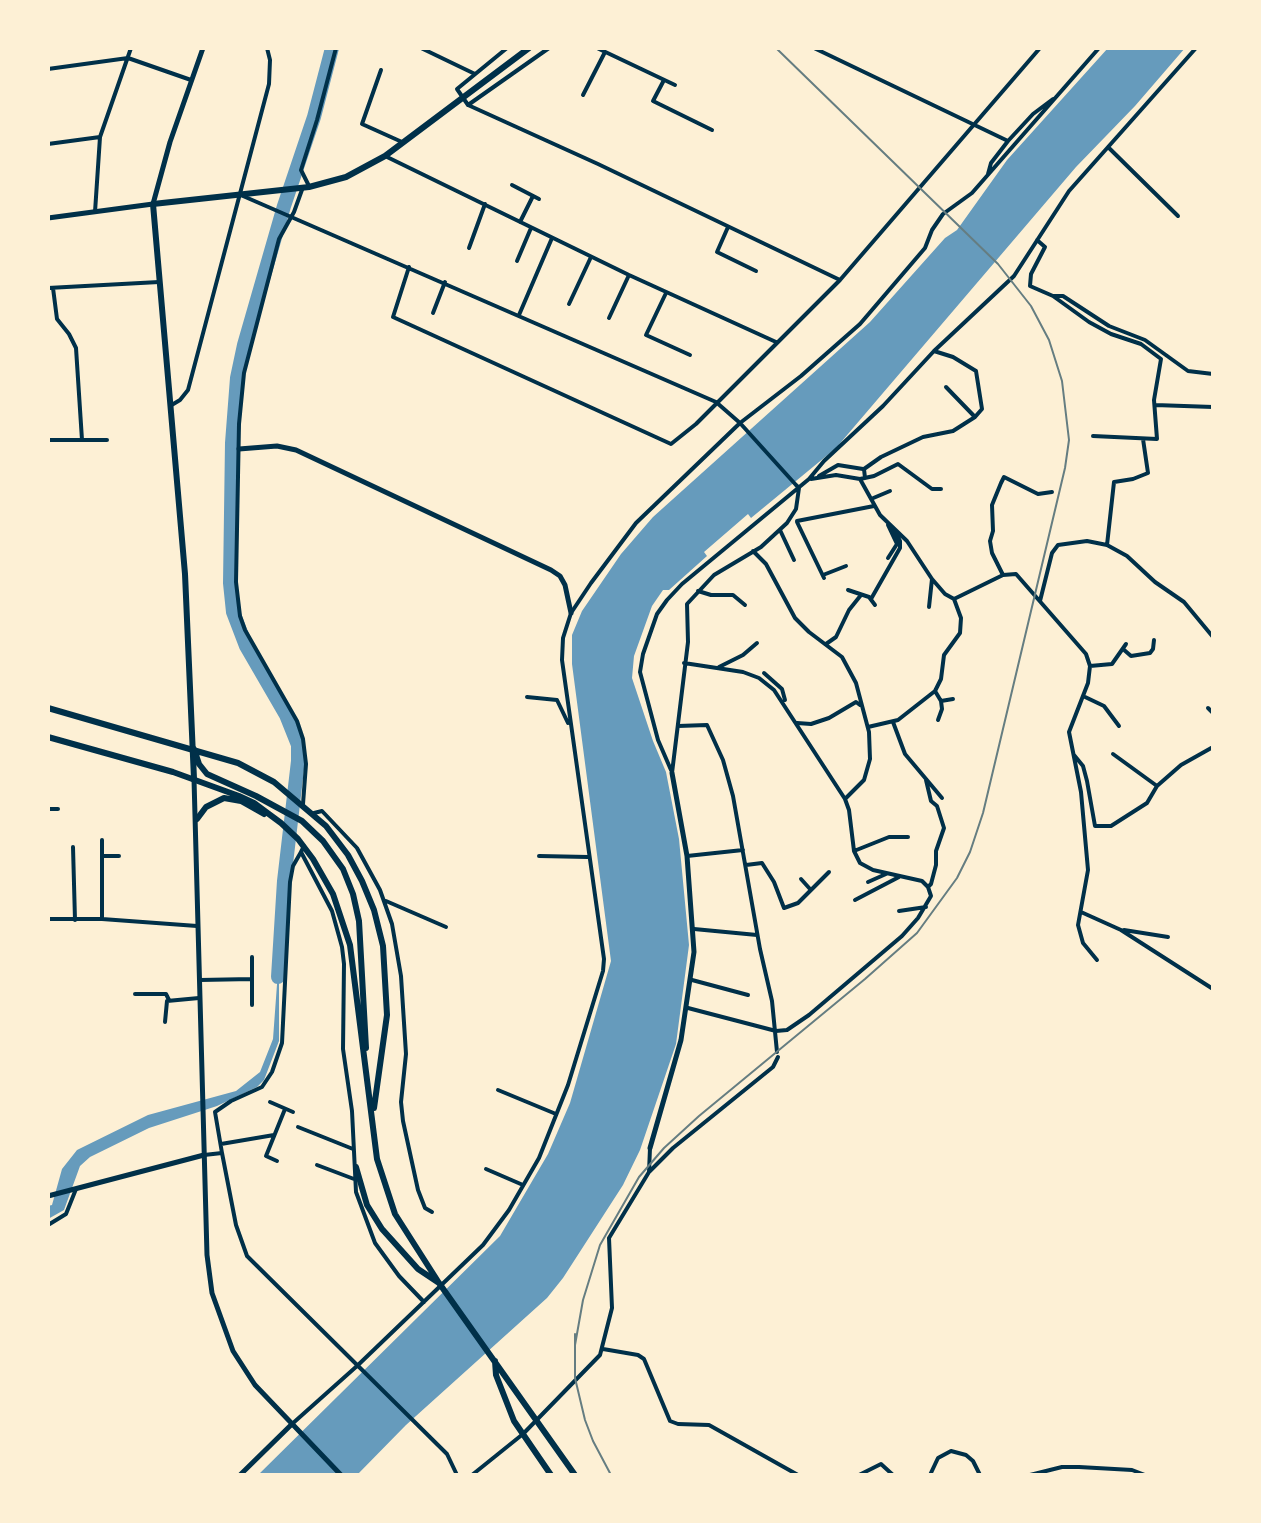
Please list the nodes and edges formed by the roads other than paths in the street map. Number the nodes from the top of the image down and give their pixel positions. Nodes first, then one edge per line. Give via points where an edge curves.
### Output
1 (131, 48) edge
2 (203, 48) edge
3 (267, 48) edge
4 (336, 48) edge
5 (421, 48) edge
6 (507, 48) edge
7 (529, 48) edge
8 (549, 48) edge
9 (597, 48) edge
10 (814, 48) edge
11 (1040, 48) edge
12 (1099, 48) edge
13 (1196, 48) edge
14 (605, 52) junction
15 (128, 58) junction
16 (48, 69) edge
17 (381, 70) dead end
18 (475, 74) junction
19 (191, 80) junction
20 (664, 80) junction
21 (675, 85) dead end
22 (583, 95) dead end
23 (1058, 95) junction
24 (463, 98) junction
25 (468, 105) junction
26 (974, 125) junction
27 (712, 130) dead end
28 (100, 137) junction
29 (1008, 141) junction
30 (403, 142) junction
31 (48, 144) edge
32 (1109, 148) junction
33 (385, 156) junction
34 (988, 174) junction
35 (512, 185) dead end
36 (304, 187) junction
37 (240, 194) junction
38 (153, 204) junction
39 (485, 204) junction
40 (95, 212) junction
41 (289, 215) junction
42 (1178, 216) dead end
43 (48, 218) edge
44 (520, 222) junction
45 (728, 227) junction
46 (531, 228) junction
47 (552, 238) junction
48 (1037, 240) junction
49 (469, 248) dead end
50 (591, 257) junction
51 (517, 261) dead end
52 (409, 267) junction
53 (756, 271) dead end
54 (629, 275) junction
55 (840, 280) junction
56 (159, 282) junction
57 (445, 282) junction
58 (50, 288) edge
59 (666, 293) junction
60 (1053, 296) junction
61 (569, 304) dead end
62 (433, 313) dead end
63 (519, 315) junction
64 (609, 318) dead end
65 (776, 342) junction
66 (934, 351) junction
67 (690, 355) dead end
68 (1213, 374) edge
69 (946, 387) dead end
70 (716, 402) junction
71 (1155, 405) junction
72 (169, 406) junction
73 (1213, 407) edge
74 (975, 417) junction
75 (742, 424) junction
76 (1093, 436) dead end
77 (1143, 439) junction
78 (48, 440) edge
79 (82, 440) junction
80 (107, 440) dead end
81 (239, 449) junction
82 (864, 469) junction
83 (863, 478) junction
84 (809, 479) junction
85 (798, 487) junction
86 (941, 489) dead end
87 (890, 491) dead end
88 (1052, 492) dead end
89 (871, 499) junction
90 (874, 506) junction
91 (794, 519) junction
92 (887, 524) junction
93 (893, 529) junction
94 (780, 530) junction
95 (1107, 545) junction
96 (753, 550) junction
97 (888, 558) dead end
98 (794, 560) dead end
99 (846, 566) dead end
100 (1003, 575) junction
101 (932, 579) junction
102 (848, 590) dead end
103 (698, 591) junction
104 (861, 595) junction
105 (871, 599) junction
106 (954, 599) junction
107 (1040, 601) junction
108 (745, 605) dead end
109 (875, 605) dead end
110 (929, 607) dead end
111 (571, 613) junction
112 (1213, 637) edge
113 (1154, 640) dead end
114 (757, 643) dead end
115 (826, 644) junction
116 (684, 663) junction
117 (1090, 666) junction
118 (717, 668) junction
119 (764, 673) dead end
120 (935, 691) junction
121 (1083, 696) junction
122 (527, 697) dead end
123 (953, 699) dead end
124 (941, 701) junction
125 (784, 702) junction
126 (860, 705) junction
127 (48, 708) edge
128 (1208, 708) dead end
129 (1213, 713) edge
130 (938, 720) dead end
131 (893, 722) junction
132 (797, 723) junction
133 (569, 725) junction
134 (678, 726) junction
135 (1119, 726) dead end
136 (868, 727) junction
137 (48, 737) edge
138 (1213, 747) edge
139 (194, 749) junction
140 (1073, 753) junction
141 (1113, 754) dead end
142 (672, 773) junction
143 (194, 779) junction
144 (926, 780) junction
145 (1157, 786) junction
146 (942, 798) dead end
147 (845, 799) junction
148 (302, 803) junction
149 (48, 809) edge
150 (58, 809) dead end
151 (314, 813) junction
152 (197, 819) junction
153 (283, 825) junction
154 (908, 837) dead end
155 (102, 840) dead end
156 (73, 847) dead end
157 (302, 849) junction
158 (743, 850) junction
159 (854, 851) junction
160 (102, 856) junction
161 (119, 856) dead end
162 (539, 856) dead end
163 (687, 856) junction
164 (588, 857) junction
165 (746, 865) junction
166 (829, 872) dead end
167 (886, 874) junction
168 (902, 876) junction
169 (801, 879) dead end
170 (868, 882) dead end
171 (928, 887) junction
172 (810, 889) junction
173 (855, 900) dead end
174 (384, 901) junction
175 (926, 907) junction
176 (899, 911) dead end
177 (1081, 912) junction
178 (48, 919) edge
179 (102, 919) junction
180 (75, 920) junction
181 (199, 926) junction
182 (446, 927) dead end
183 (694, 929) junction
184 (1121, 930) junction
185 (757, 935) junction
186 (1168, 937) dead end
187 (252, 957) dead end
188 (1097, 960) dead end
189 (252, 979) junction
190 (200, 980) junction
191 (692, 980) junction
192 (1213, 989) edge
193 (135, 994) dead end
194 (748, 995) dead end
195 (201, 998) junction
196 (169, 1000) junction
197 (252, 1005) dead end
198 (688, 1008) junction
199 (165, 1022) dead end
200 (776, 1031) junction
201 (367, 1075) junction
202 (498, 1090) dead end
203 (270, 1102) dead end
204 (285, 1109) junction
205 (293, 1112) dead end
206 (556, 1114) junction
207 (373, 1124) junction
208 (298, 1127) dead end
209 (274, 1135) junction
210 (221, 1144) junction
211 (650, 1148) joint
212 (353, 1149) junction
213 (222, 1153) junction
214 (204, 1155) junction
215 (277, 1161) dead end
216 (317, 1165) dead end
217 (356, 1167) junction
218 (486, 1169) dead end
219 (649, 1172) junction
220 (354, 1179) junction
221 (523, 1185) junction
222 (74, 1190) junction
223 (51, 1196) edge
224 (432, 1212) dead end
225 (48, 1225) edge
226 (439, 1283) junction
227 (424, 1303) junction
228 (603, 1349) junction
229 (495, 1361) junction
230 (357, 1366) junction
231 (292, 1424) junction
232 (523, 1434) junction
233 (240, 1475) edge
234 (341, 1475) edge
235 (457, 1475) edge
236 (472, 1475) edge
237 (551, 1475) edge
238 (575, 1475) edge
239 (798, 1475) edge
240 (859, 1475) edge
241 (893, 1475) edge
242 (930, 1475) edge
243 (980, 1475) edge
244 (1030, 1475) edge
245 (1145, 1475) edge

1 - 15 street
2 - 19 street
3 - 37 street via 269,84
4 - 36 street via 301,170
5 - 18 street
6 - 18 street
7 - 24 main road
8 - 25 street
9 - 14 street
10 - 26 street
11 - 26 street
12 - 23 street
13 - 32 street
14 - 20 street
14 - 22 street
15 - 16 street
15 - 19 street
15 - 28 street
17 - 30 street via 362,124
18 - 24 street via 457,89
19 - 38 street
20 - 21 street
20 - 27 street via 653,101
23 - 29 street
23 - 34 street
24 - 25 street
24 - 30 main road
25 - 45 street
26 - 29 street
26 - 55 street
28 - 31 street
28 - 40 street
29 - 34 street
30 - 33 main road
32 - 42 street
32 - 48 street via 1069,191
33 - 36 main road via 346,177
33 - 39 street
34 - 75 street via 936,223 925,248 860,324
35 - 44 street via 536,197
36 - 37 main road
36 - 41 street
37 - 38 main road
37 - 41 street
37 - 72 street via 188,390
38 - 40 street
38 - 56 main road
39 - 44 street
39 - 49 street
40 - 43 street
41 - 52 street
41 - 81 street via 249,347
44 - 46 street
45 - 53 street via 717,252
45 - 55 street
46 - 47 street
46 - 51 street
47 - 50 street
47 - 63 street
48 - 60 street via 1045,247 1030,286
48 - 66 street via 1014,276
50 - 54 street
50 - 61 street
52 - 57 street
52 - 70 street via 393,317 671,444
54 - 59 street
54 - 64 street
55 - 65 street
56 - 58 street
56 - 72 main road
57 - 62 street
57 - 63 street
58 - 79 street via 57,319 76,348
59 - 65 street
59 - 67 street via 646,335
60 - 68 street via 1063,296 1109,326 1145,340 1188,371
60 - 71 street via 1089,322 1141,344 1161,359
63 - 70 street
65 - 70 street
66 - 74 street via 976,371 982,409
66 - 84 street
69 - 74 street
70 - 75 street
71 - 73 street
71 - 77 street via 1157,439
72 - 139 main road
74 - 82 street via 953,431 895,449
75 - 85 street
75 - 111 street via 636,523
76 - 77 street
77 - 95 street via 1148,473 1114,482
78 - 79 street
79 - 80 street
81 - 111 street via 296,450 551,570 565,585
81 - 148 street via 240,616 303,739
82 - 83 street
82 - 84 street via 838,465
83 - 84 street
83 - 86 street via 898,464 932,489
83 - 89 street
84 - 85 street
85 - 91 street
85 - 142 street via 682,584 657,614 640,664 641,682
87 - 89 street
88 - 100 street via 1038,494 1004,477 992,505 990,541
89 - 90 street
90 - 91 street
90 - 92 street
91 - 94 street
91 - 99 street via 824,576
92 - 93 street
92 - 97 street via 897,544
93 - 101 street
93 - 105 street via 900,548
94 - 96 street
94 - 98 street
95 - 107 street via 1058,545
95 - 112 street via 1184,602
96 - 103 street
96 - 115 street via 795,618
100 - 106 street
100 - 107 street via 1016,574
101 - 106 street
101 - 110 street
102 - 104 street
103 - 108 street via 733,595
103 - 116 street via 687,604
104 - 105 street
104 - 115 street via 836,637
105 - 109 street
106 - 120 street via 960,633 944,655
107 - 117 street via 1082,646
111 - 133 street via 562,660
113 - 117 street via 1150,653 1131,656 1125,646 1112,664
114 - 118 street
115 - 126 street via 848,664
116 - 118 street
116 - 134 street
117 - 121 street
118 - 125 street via 759,678
119 - 125 street via 782,689
120 - 124 street
120 - 131 street
121 - 135 street via 1104,706
121 - 140 street via 1070,724
122 - 133 street via 557,700
123 - 124 street
124 - 130 street
125 - 132 street
126 - 132 street via 856,702 811,724
126 - 136 street
127 - 139 main road
128 - 129 street
131 - 136 street
131 - 144 street via 900,746
132 - 147 street
133 - 164 street
134 - 142 street
134 - 158 street via 707,725 723,760
136 - 147 street via 868,770
137 - 143 main road
138 - 145 street
139 - 143 main road
139 - 148 main road via 238,763
139 - 201 main road via 207,774 302,821 336,858 359,921
140 - 145 street via 1083,766 1095,826 1111,826 1132,815
140 - 177 street via 1088,870
141 - 145 street
142 - 163 street
143 - 152 street
143 - 153 main road via 254,803
144 - 146 street
144 - 171 street via 944,828
147 - 159 street
148 - 151 main road
149 - 150 street
151 - 174 street via 322,811 357,848
151 - 207 main road via 338,840 362,881 381,937 387,1015
152 - 153 main road via 211,804 232,798
152 - 181 street
153 - 157 main road
154 - 159 street via 889,837
155 - 160 street
156 - 180 street
157 - 201 main road via 333,894 346,928
157 - 210 street via 290,882 282,1043 262,1087 215,1112
157 - 212 street via 332,911 342,947 343,1049
158 - 163 street
158 - 165 street
159 - 167 street via 865,867
160 - 161 street
160 - 179 street
162 - 164 street
163 - 183 street
164 - 206 street via 603,971
165 - 172 street via 762,863 784,908 798,903
165 - 185 street
166 - 172 street
167 - 168 street
167 - 170 street
168 - 171 street
168 - 173 street
169 - 172 street
171 - 175 street
174 - 182 street
174 - 224 street via 401,976 403,1121 418,1190
175 - 176 street
175 - 200 street via 902,936 809,1015
177 - 184 street
177 - 188 street via 1080,935
178 - 180 street
179 - 180 street
179 - 181 street
181 - 190 street
183 - 185 street
183 - 191 street
184 - 186 street
184 - 192 street
185 - 200 street
187 - 189 street
189 - 190 street
189 - 197 street
190 - 195 street
191 - 194 street
191 - 198 street
193 - 196 street via 166,994
195 - 196 street
195 - 214 street
196 - 199 street
198 - 200 street
198 - 211 street
200 - 219 street via 773,1067
201 - 207 main road
202 - 206 street
203 - 204 street
204 - 205 street
204 - 209 street
206 - 221 street
207 - 226 main road via 395,1214
208 - 212 street
209 - 210 street
209 - 215 street via 266,1156
210 - 213 street
211 - 219 street
212 - 217 street
213 - 214 street
213 - 230 street via 247,1256
214 - 222 street
214 - 231 street via 207,1255 217,1313 240,1363
216 - 220 street
217 - 220 street
217 - 226 main road via 367,1205 382,1229 418,1269
218 - 221 street
219 - 228 street via 609,1238 612,1308
220 - 227 street via 375,1243
221 - 227 street via 483,1245
222 - 223 street
222 - 225 street via 66,1214
226 - 229 main road
227 - 230 street
228 - 232 street
228 - 239 street via 644,1359 670,1421 709,1425
229 - 232 main road via 508,1407
229 - 238 main road
230 - 231 street
230 - 235 street via 447,1454
231 - 233 street
231 - 234 street
232 - 236 street
232 - 237 main road
240 - 241 street via 881,1464
242 - 243 street via 938,1458 951,1451 966,1455
244 - 245 street via 1079,1467

